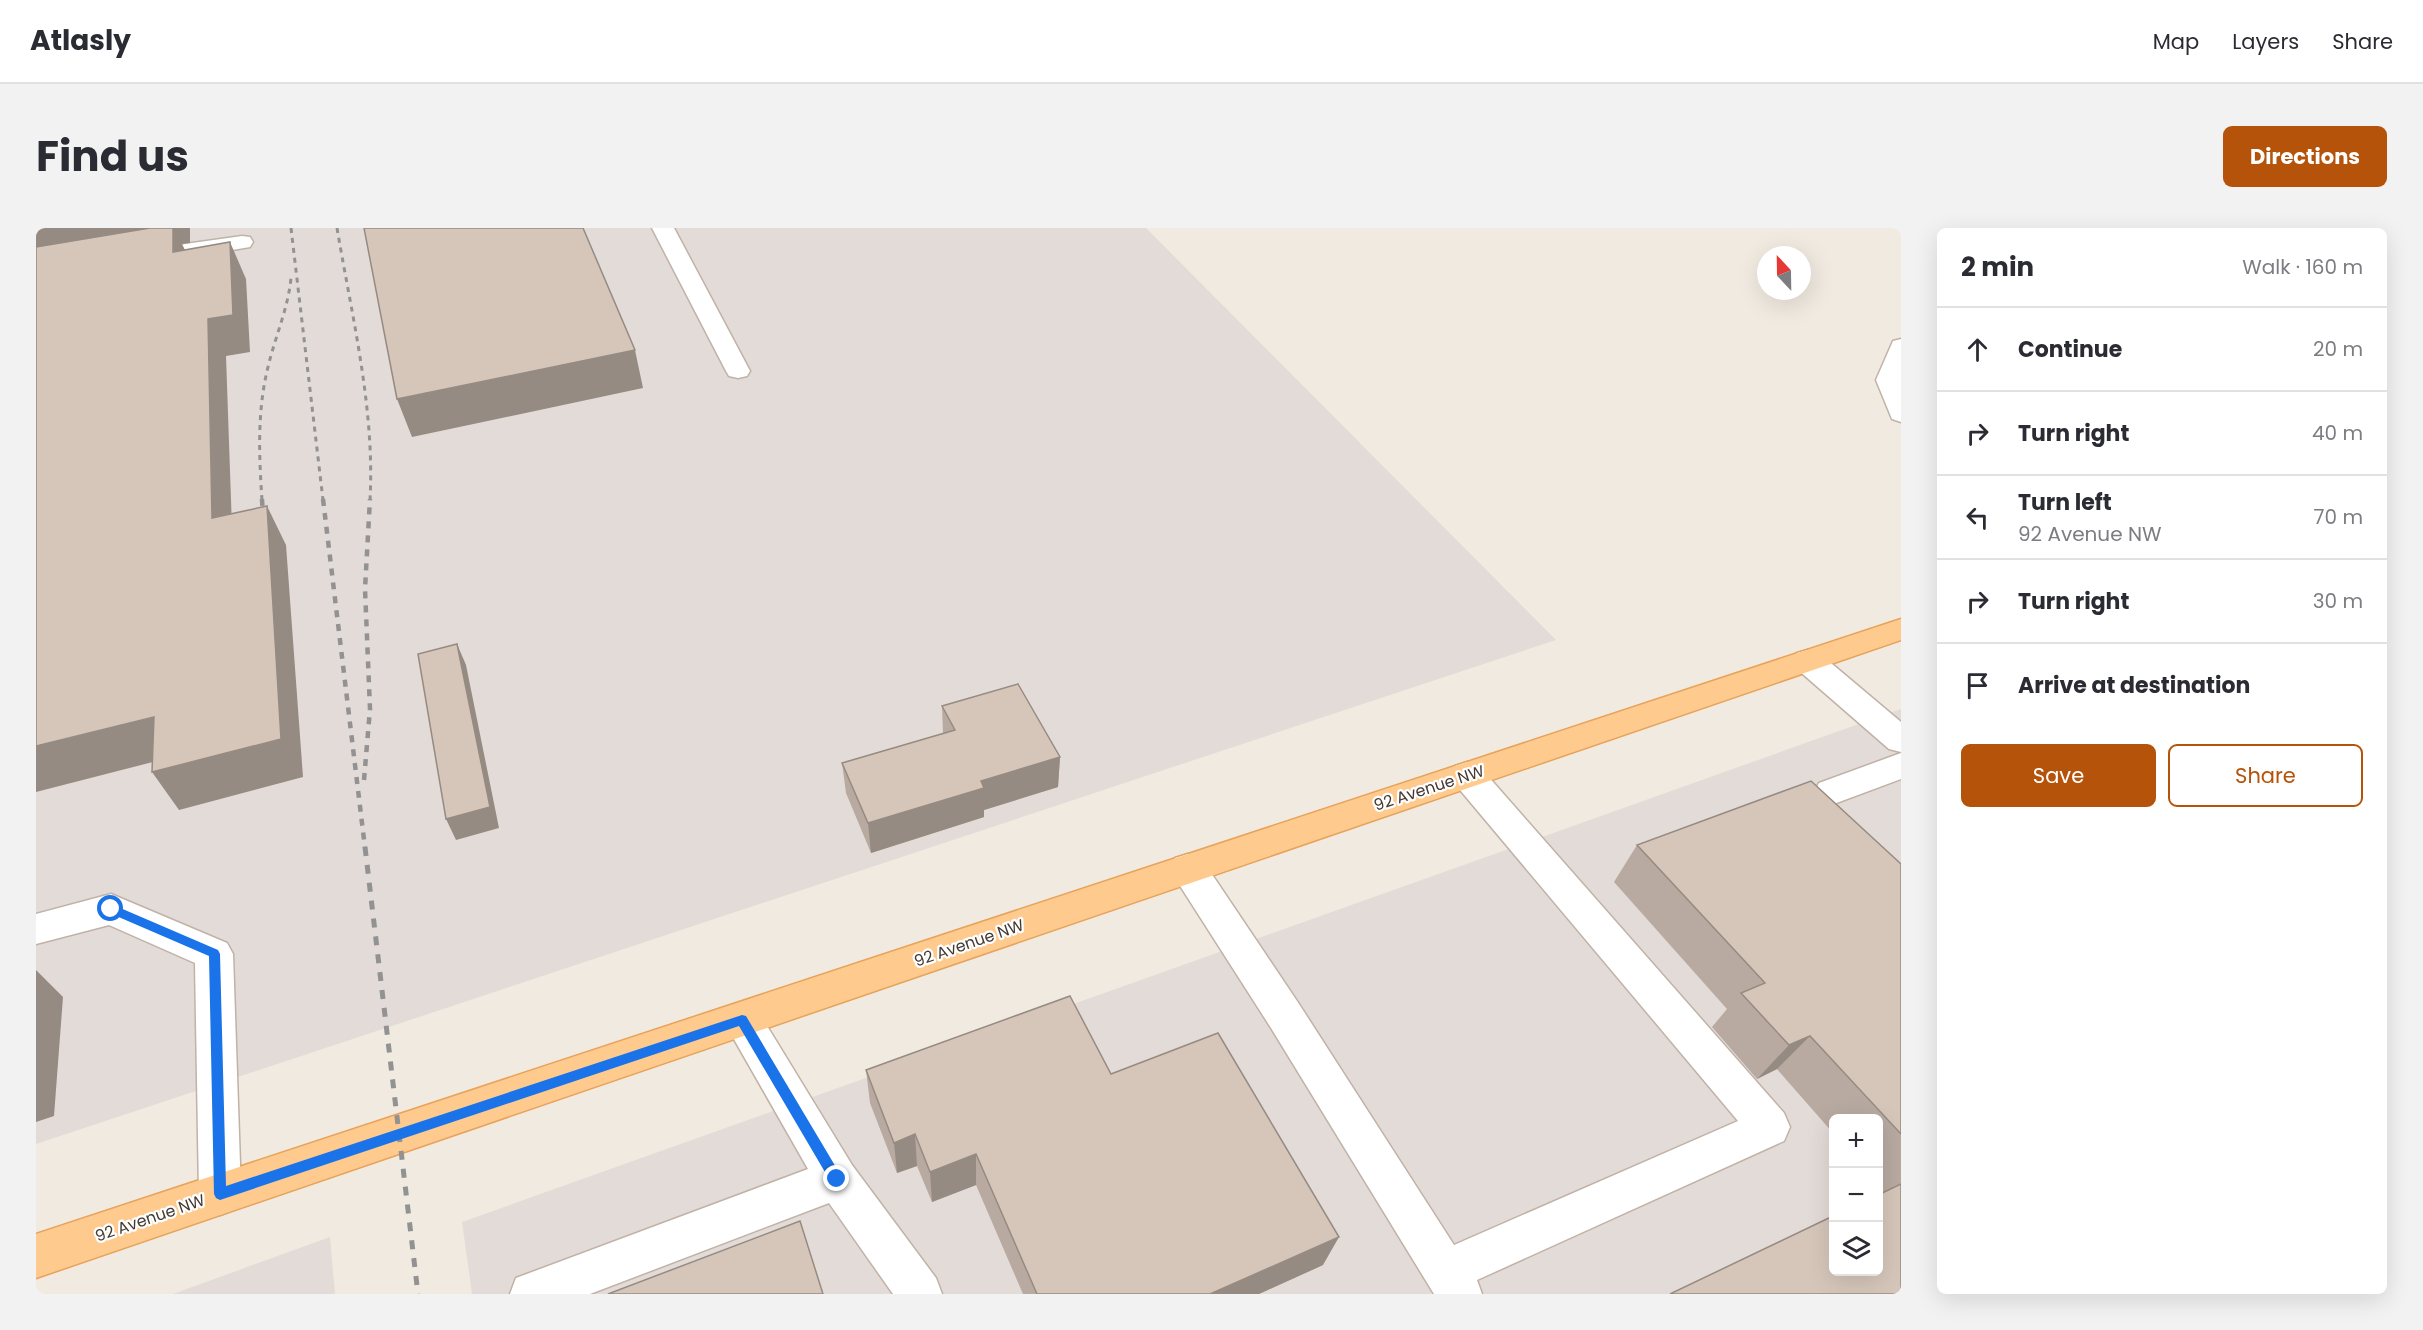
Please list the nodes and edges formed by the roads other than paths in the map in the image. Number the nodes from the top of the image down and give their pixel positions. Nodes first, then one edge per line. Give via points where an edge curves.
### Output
1 (215, 228) edge
2 (663, 228) edge
3 (242, 242) dead end
4 (1901, 346) edge
5 (738, 371) dead end
6 (1901, 414) edge
7 (1901, 629) edge
8 (1808, 661) junction
9 (1901, 740) edge
10 (1901, 766) edge
11 (1467, 775) junction
12 (1831, 792) dead end
13 (1188, 868) junction
14 (36, 929) edge
15 (742, 1020) junction
16 (837, 1179) junction
17 (220, 1194) junction
18 (36, 1256) edge
19 (1453, 1283) edge
20 (532, 1294) edge
21 (920, 1294) edge

1 - 3 lane via 166,246
2 - 5 lane
4 - 6 lane via 1888,380
7 - 8 main road, 92 Avenue NW
8 - 9 lane
8 - 11 main road, 92 Avenue NW
10 - 12 lane
11 - 13 main road, 92 Avenue NW
11 - 19 lane via 1769,1127
13 - 15 main road, 92 Avenue NW
13 - 19 lane
14 - 17 lane via 111,909 214,954
15 - 16 lane
15 - 17 main road, 92 Avenue NW
16 - 20 lane
16 - 21 lane
17 - 18 main road, 92 Avenue NW

